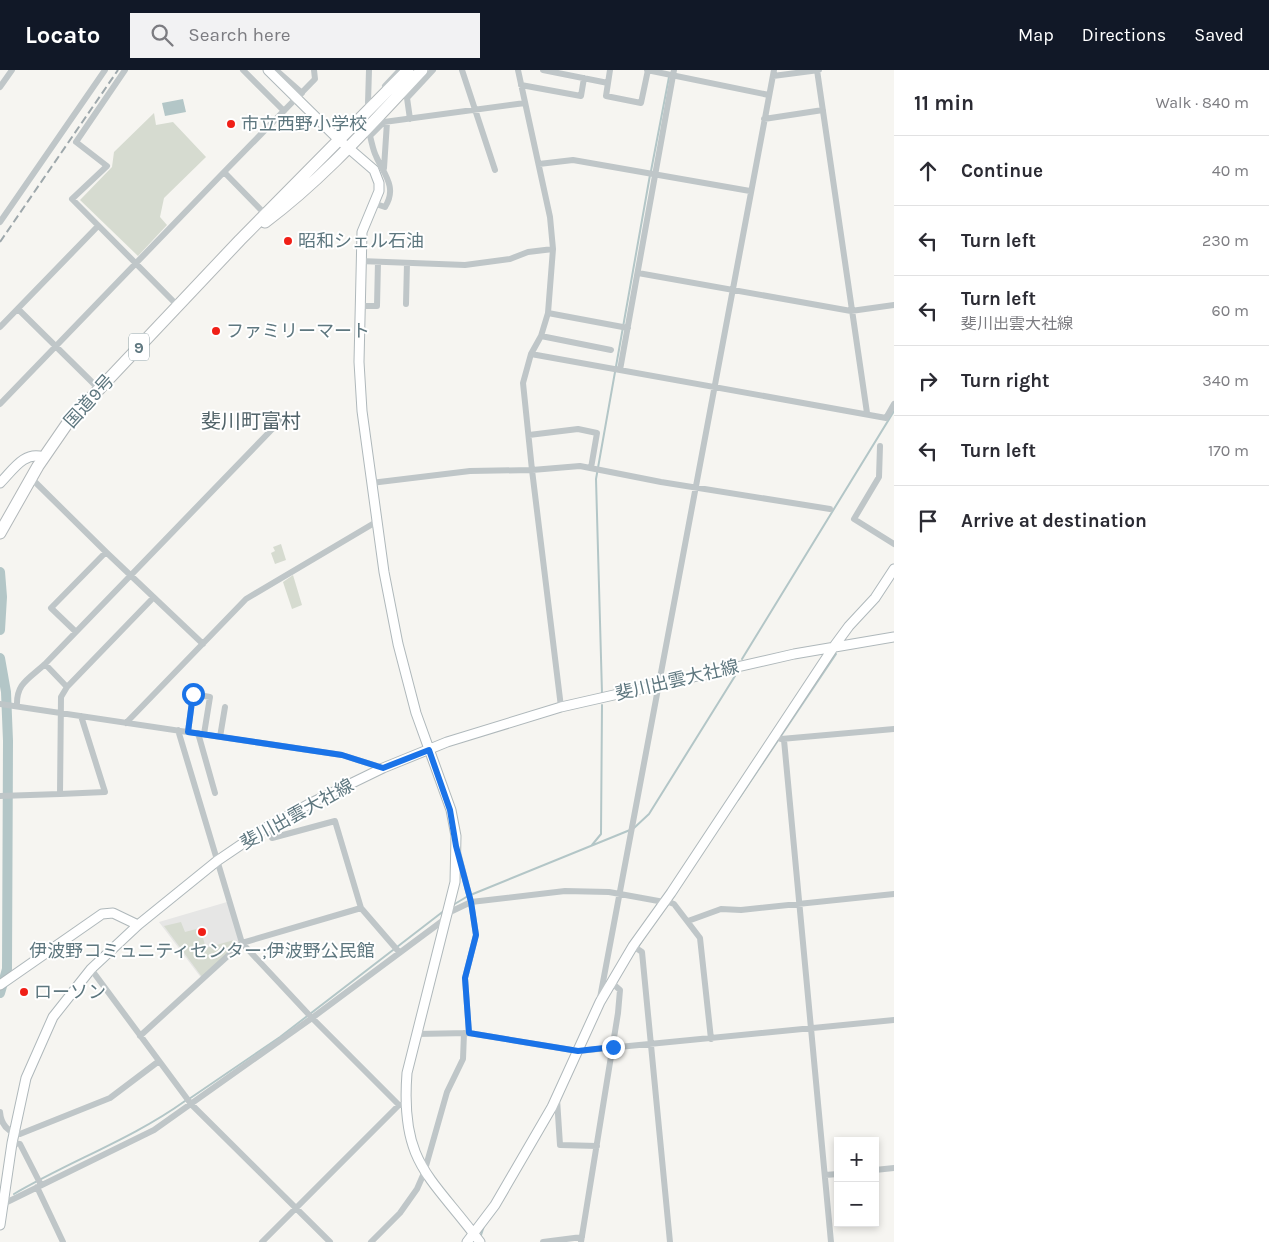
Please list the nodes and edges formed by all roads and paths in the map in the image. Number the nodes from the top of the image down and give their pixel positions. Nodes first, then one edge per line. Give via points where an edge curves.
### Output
1 (12, 70) edge
2 (105, 70) edge
3 (125, 70) edge
4 (243, 70) edge
5 (268, 70) edge
6 (276, 70) edge
7 (314, 70) edge
8 (369, 70) edge
9 (400, 70) edge
10 (408, 70) edge
11 (422, 70) edge
12 (433, 70) edge
13 (462, 70) edge
14 (518, 70) edge
15 (542, 70) edge
16 (610, 70) edge
17 (648, 70) edge
18 (818, 70) edge
19 (674, 72) edge
20 (773, 73) edge
21 (584, 78) junction
22 (421, 83) junction
23 (608, 83) junction
24 (408, 84) junction
25 (521, 84) junction
26 (0, 87) edge
27 (769, 95) junction
28 (299, 96) junction
29 (525, 102) junction
30 (368, 107) junction
31 (476, 110) junction
32 (823, 110) junction
33 (284, 111) junction
34 (410, 119) junction
35 (764, 119) junction
36 (387, 122) junction
37 (338, 139) junction
38 (349, 148) junction
39 (539, 164) junction
40 (384, 169) junction
41 (495, 170) dead end
42 (224, 172) junction
43 (655, 175) junction
44 (750, 192) junction
45 (372, 203) junction
46 (265, 214) junction
47 (0, 222) edge
48 (98, 226) junction
49 (240, 240) junction
50 (554, 249) junction
51 (360, 261) junction
52 (378, 262) junction
53 (134, 263) junction
54 (407, 263) junction
55 (638, 273) junction
56 (732, 289) junction
57 (406, 304) dead end
58 (178, 305) junction
59 (894, 305) edge
60 (359, 306) junction
61 (18, 309) junction
62 (851, 311) junction
63 (548, 313) junction
64 (0, 327) edge
65 (628, 328) junction
66 (541, 336) junction
67 (56, 346) junction
68 (611, 350) dead end
69 (531, 354) junction
70 (620, 370) junction
71 (714, 386) junction
72 (99, 389) junction
73 (0, 404) edge
74 (894, 404) edge
75 (866, 413) junction
76 (280, 421) dead end
77 (529, 435) junction
78 (880, 446) dead end
79 (43, 457) junction
80 (591, 468) junction
81 (532, 470) junction
82 (31, 478) junction
83 (0, 483) edge
84 (371, 483) junction
85 (696, 486) junction
86 (830, 509) dead end
87 (376, 522) junction
88 (0, 533) edge
89 (894, 544) edge
90 (106, 552) junction
91 (894, 569) edge
92 (130, 575) junction
93 (153, 598) junction
94 (76, 632) junction
95 (894, 637) edge
96 (203, 644) junction
97 (835, 645) junction
98 (44, 664) junction
99 (659, 684) junction
100 (67, 687) junction
101 (1, 704) edge
102 (16, 706) junction
103 (561, 706) junction
104 (226, 707) dead end
105 (59, 712) junction
106 (81, 716) junction
107 (126, 723) junction
108 (894, 729) edge
109 (178, 730) junction
110 (188, 732) junction
111 (201, 734) junction
112 (220, 737) junction
113 (780, 738) junction
114 (429, 750) junction
115 (383, 768) junction
116 (215, 792) dead end
117 (60, 794) junction
118 (1, 796) edge
119 (267, 827) junction
120 (456, 846) junction
121 (217, 861) junction
122 (622, 893) junction
123 (894, 894) edge
124 (665, 901) junction
125 (471, 902) junction
126 (799, 904) junction
127 (361, 908) junction
128 (447, 915) junction
129 (688, 922) junction
130 (138, 925) junction
131 (242, 943) junction
132 (634, 946) junction
133 (400, 952) junction
134 (91, 969) junction
135 (612, 983) junction
136 (0, 985) edge
137 (600, 1002) junction
138 (312, 1018) junction
139 (894, 1020) edge
140 (811, 1028) junction
141 (466, 1033) junction
142 (416, 1034) junction
143 (140, 1036) junction
144 (710, 1038) junction
145 (651, 1043) junction
146 (613, 1047) junction
147 (578, 1051) junction
148 (159, 1061) junction
149 (557, 1097) junction
150 (191, 1104) junction
151 (401, 1105) junction
152 (0, 1112) edge
153 (0, 1119) edge
154 (15, 1133) junction
155 (12, 1143) junction
156 (597, 1146) junction
157 (894, 1168) edge
158 (879, 1170) edge
159 (424, 1173) junction
160 (834, 1174) edge
161 (825, 1175) junction
162 (38, 1186) junction
163 (2, 1204) edge
164 (296, 1208) junction
165 (0, 1225) edge
166 (474, 1233) junction
167 (582, 1239) edge
168 (63, 1242) edge
169 (262, 1242) edge
170 (330, 1242) edge
171 (370, 1242) edge
172 (467, 1242) edge
173 (480, 1242) edge
174 (543, 1242) edge
175 (670, 1242) edge
176 (831, 1242) edge

1 - 26 street
2 - 47 street
3 - 48 street via 76,142 107,166 72,198
4 - 33 street
5 - 28 street
6 - 28 street
7 - 28 street via 315,79
8 - 30 street
9 - 30 street
10 - 30 highway, 国道9号 / 9
11 - 24 highway, 国道9号 / 9
12 - 22 street
13 - 31 street
14 - 25 street
15 - 21 street
16 - 23 street
17 - 19 street
17 - 23 street via 641,103 606,96
18 - 20 street
18 - 32 street
19 - 27 street
19 - 43 street
20 - 27 street
21 - 23 street
21 - 25 street via 580,96
22 - 24 street
22 - 34 street via 407,98
24 - 38 highway, 国道9号 / 9
25 - 29 street
27 - 35 street
28 - 33 street
28 - 37 street
29 - 31 street
29 - 39 street
30 - 37 highway, 国道9号 / 9
31 - 34 street
31 - 41 street
32 - 35 street
32 - 62 street
33 - 42 street
34 - 36 street
35 - 44 street
36 - 40 street
36 - 40 street via 370,136
37 - 38 street
37 - 46 highway, 国道9号 / 9
38 - 45 street via 377,175 379,191
38 - 49 highway, 国道9号 / 9 via 299,197
39 - 43 street via 573,160
39 - 50 street
40 - 45 street via 390,189 389,201 385,207
42 - 46 street
42 - 53 street
43 - 44 street
43 - 55 street
44 - 56 street
45 - 51 street via 362,232
46 - 49 highway, 国道9号 / 9
48 - 53 street
48 - 61 street
49 - 58 highway, 国道9号 / 9
50 - 54 street via 465,265
50 - 63 street
51 - 52 street
51 - 60 street
52 - 54 street
52 - 60 street via 377,306
53 - 58 street
53 - 67 street
54 - 57 street
55 - 56 street
55 - 65 street
56 - 62 street
56 - 71 street
58 - 72 highway, 国道9号 / 9
59 - 62 street
60 - 84 street via 362,411
61 - 64 street
61 - 67 street
62 - 75 street
63 - 65 street
63 - 66 street
65 - 70 street
66 - 68 street
66 - 69 street
67 - 72 street
67 - 73 street
69 - 70 street
69 - 77 street via 523,383
70 - 71 street
71 - 75 street
71 - 85 street
72 - 79 highway, 国道9号 / 9 via 69,420
74 - 75 street via 886,418
76 - 92 street
77 - 80 street via 578,429 597,433
77 - 81 street
78 - 89 street via 879,477 854,519
79 - 82 highway, 国道9号 / 9
79 - 83 street via 34,454 26,457
80 - 81 street
80 - 85 street
81 - 84 street via 470,470
81 - 103 street
82 - 88 highway, 国道9号 / 9
82 - 90 street
84 - 87 street
85 - 86 street
85 - 99 street
87 - 96 street via 246,599
87 - 114 street via 398,644
90 - 92 street
90 - 94 street via 51,608
91 - 97 street via 875,598
92 - 93 street
92 - 94 street
93 - 96 street
93 - 100 street
94 - 98 street
95 - 97 street, 斐川出雲大社線
96 - 107 street
97 - 99 street, 斐川出雲大社線
97 - 113 street
98 - 100 street
98 - 102 street via 19,688
99 - 103 street, 斐川出雲大社線
99 - 122 street
100 - 105 street via 61,697
101 - 102 street
102 - 105 street
103 - 114 street, 斐川出雲大社線
104 - 112 street
105 - 106 street
105 - 117 street
106 - 107 street
106 - 117 street via 105,792
107 - 109 street
108 - 113 street
109 - 110 street
109 - 121 street
110 - 111 street
110 - 111 street via 193,694 210,697
111 - 112 street
111 - 116 street
112 - 115 street via 342,755
113 - 124 street
113 - 126 street
114 - 115 street, 斐川出雲大社線
114 - 120 street via 450,810
115 - 119 street, 斐川出雲大社線
117 - 118 street
119 - 121 street, 斐川出雲大社線
119 - 127 street via 272,838 335,821
120 - 125 street
120 - 128 street via 455,882
121 - 130 street, 斐川出雲大社線
121 - 131 street
122 - 124 street
122 - 125 street via 565,891
122 - 137 street
123 - 126 street
124 - 129 street via 674,904
124 - 132 street
125 - 128 street
125 - 141 street via 476,935 465,978
126 - 129 street via 721,909
126 - 140 street
127 - 131 street
127 - 133 street
128 - 133 street
128 - 142 street
129 - 144 street via 700,938
130 - 134 street, 斐川出雲大社線
130 - 136 street via 113,913 102,914
131 - 138 street
131 - 143 street
132 - 135 street
132 - 145 street via 642,952
133 - 138 street
134 - 143 street
134 - 154 street, 斐川出雲大社線 via 53,1017 41,1040 26,1078
135 - 137 street
135 - 146 street via 620,990
137 - 147 street
138 - 150 street
138 - 151 street
139 - 140 street
140 - 144 street
140 - 161 street
141 - 142 street
141 - 147 street
141 - 159 street via 462,1059 447,1092
142 - 151 street
143 - 148 street
144 - 145 street
145 - 146 street
145 - 175 street
146 - 147 street
146 - 156 street
147 - 149 street
148 - 150 street
148 - 154 street via 110,1098 20,1134
149 - 156 street via 560,1145
149 - 166 street via 495,1205
150 - 162 street via 154,1130
150 - 164 street
151 - 159 street via 408,1136
151 - 164 street
152 - 153 street
153 - 154 street
154 - 155 street, 斐川出雲大社線
155 - 162 street via 20,1144
155 - 163 street, 斐川出雲大社線
156 - 167 street
157 - 158 street
159 - 166 street
159 - 171 street via 400,1213
160 - 161 street
161 - 176 street
162 - 163 street
162 - 168 street
163 - 165 street, 斐川出雲大社線
164 - 169 street
164 - 170 street
166 - 172 street
166 - 173 street
167 - 174 street

